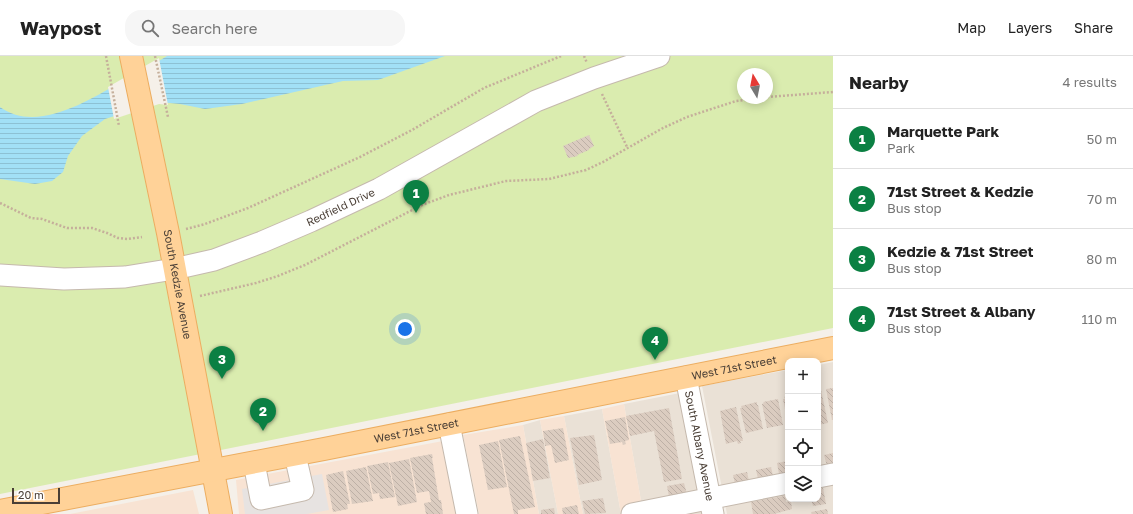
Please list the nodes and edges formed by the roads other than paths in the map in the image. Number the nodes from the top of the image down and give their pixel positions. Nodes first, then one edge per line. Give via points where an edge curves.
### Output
1 (131, 56) edge
2 (659, 56) edge
3 (174, 269) junction
4 (0, 275) edge
5 (833, 348) edge
6 (686, 377) junction
7 (449, 424) junction
8 (295, 455) junction
9 (254, 463) junction
10 (212, 470) junction
11 (833, 474) edge
12 (821, 476) edge
13 (785, 484) edge
14 (711, 506) edge
15 (262, 507) edge
16 (51, 508) edge
17 (0, 511) edge
18 (221, 514) edge
19 (467, 514) edge
20 (632, 514) edge

1 - 3 main road, South Kedzie Avenue
2 - 3 street, Redfield Drive via 536,101 379,189 311,221 221,257
3 - 4 street, Redfield Drive via 125,277 64,280
3 - 10 main road, South Kedzie Avenue
5 - 6 main road, West 71st Street
6 - 7 main road, West 71st Street
6 - 14 street, South Albany Avenue
7 - 8 main road, West 71st Street
7 - 19 street
8 - 9 main road, West 71st Street
8 - 15 street via 303,490
9 - 10 main road, West 71st Street
9 - 15 street
10 - 16 main road, West 71st Street
10 - 18 main road, South Kedzie Avenue
11 - 12 street
13 - 14 street
14 - 20 street
16 - 17 main road, West 71st Street

